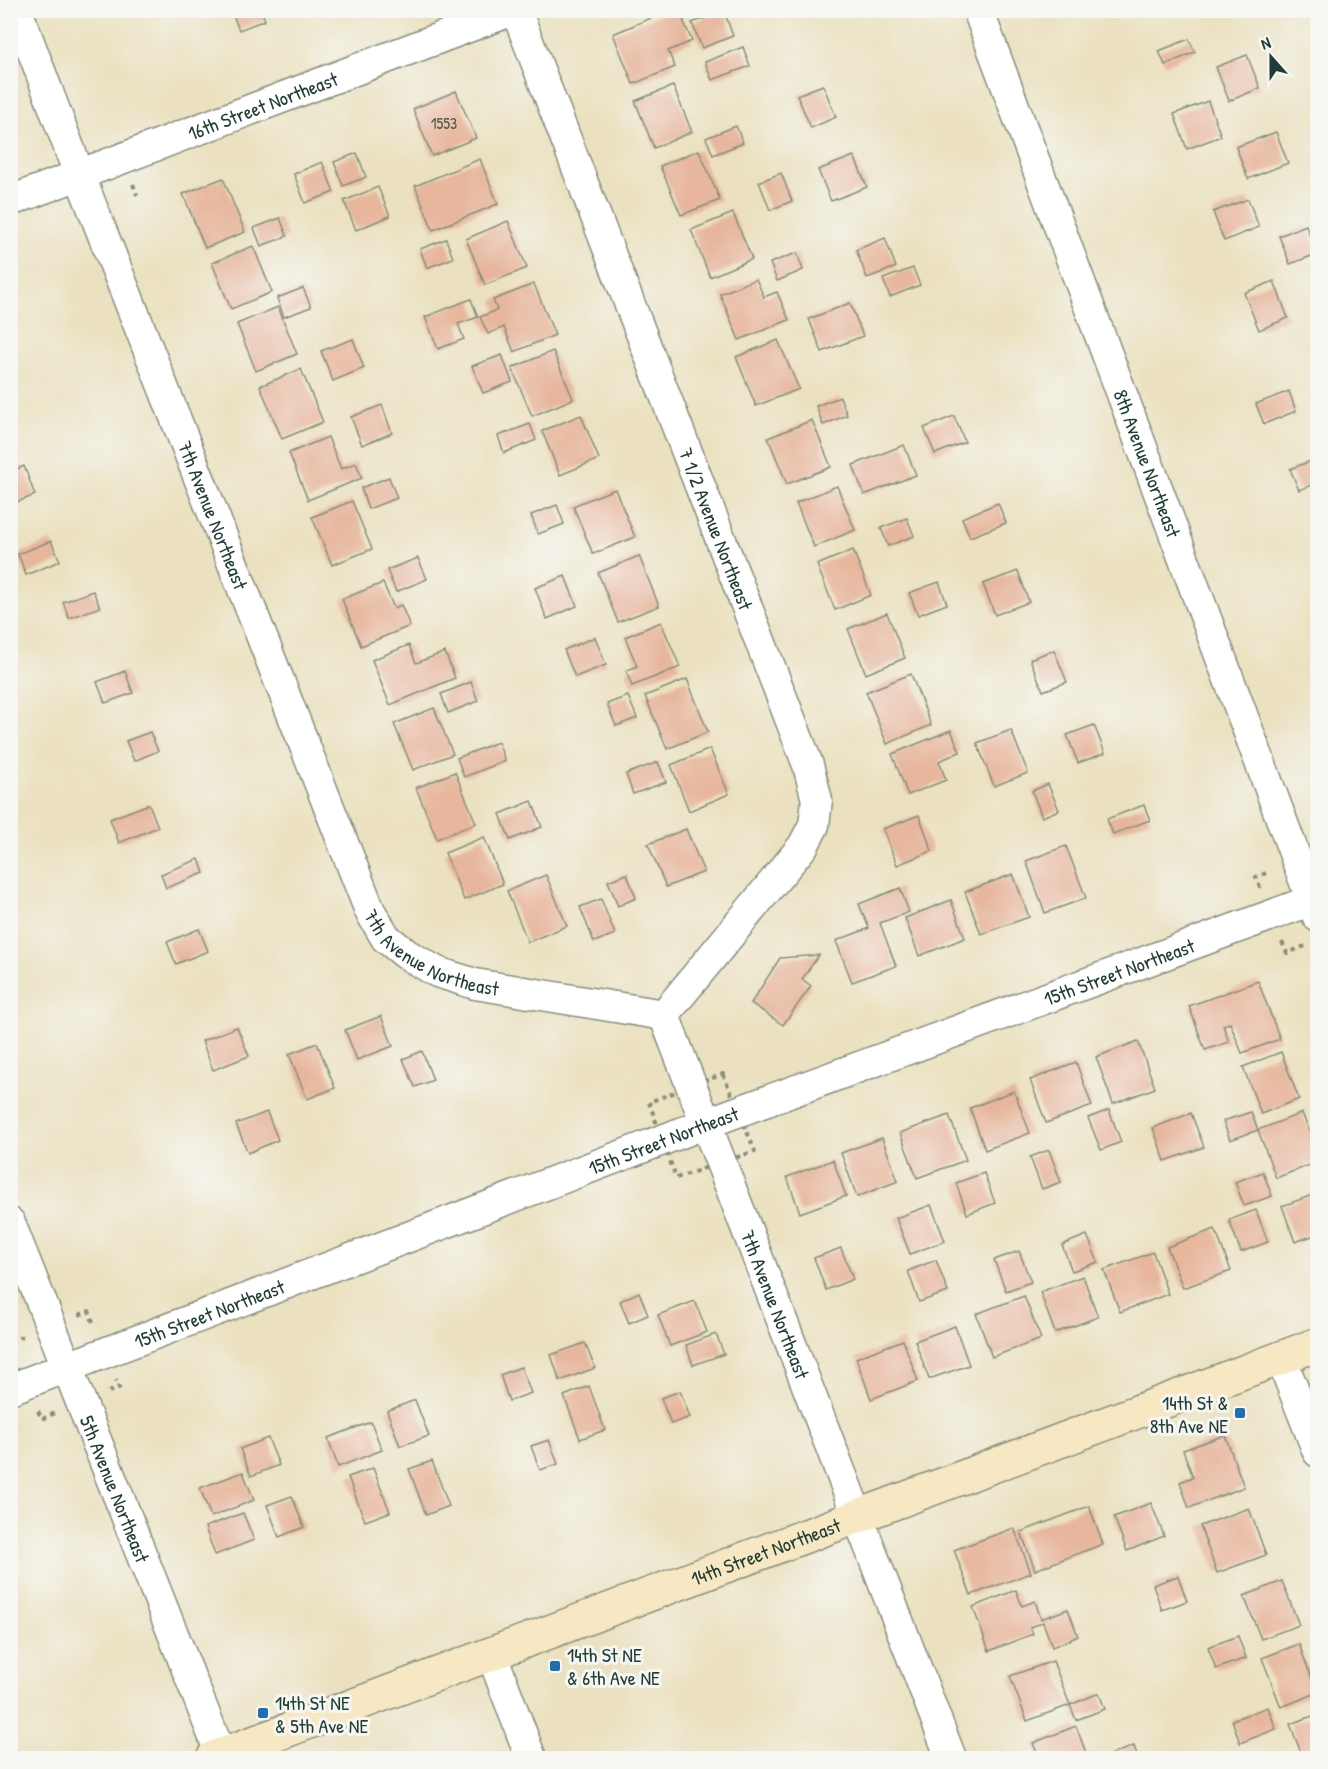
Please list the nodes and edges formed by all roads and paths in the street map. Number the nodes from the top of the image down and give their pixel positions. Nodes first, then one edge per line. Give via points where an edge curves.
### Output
1 (17, 10) edge
2 (514, 10) edge
3 (978, 10) edge
4 (79, 174) junction
5 (10, 201) edge
6 (1315, 905) edge
7 (1317, 941) edge
8 (1287, 953) dead end
9 (664, 1015) junction
10 (707, 1123) junction
11 (10, 1223) edge
12 (1317, 1344) edge
13 (1281, 1358) junction
14 (68, 1368) junction
15 (10, 1389) edge
16 (1317, 1452) edge
17 (858, 1517) junction
18 (492, 1655) junction
19 (217, 1757) edge
20 (531, 1758) edge
21 (951, 1758) edge

1 - 4 street, 7th Avenue Northeast
2 - 4 street, 16th Street Northeast
2 - 9 street, 7 1/2 Avenue Northeast via 808,765 817,800 814,825 803,846
3 - 6 street, 8th Avenue Northeast
4 - 5 street, 16th Street Northeast
4 - 9 street, 7th Avenue Northeast via 370,911 386,938 437,972 475,984
6 - 10 street, 15th Street Northeast
7 - 8 path
9 - 10 street, 7th Avenue Northeast
10 - 14 street, 15th Street Northeast
10 - 17 street, 7th Avenue Northeast
11 - 14 street, 5th Avenue Northeast
12 - 13 main road, 14th Street Northeast
13 - 16 street
13 - 17 main road, 14th Street Northeast
14 - 15 street, 15th Street Northeast
14 - 19 street, 5th Avenue Northeast
17 - 18 main road, 14th Street Northeast
17 - 21 street, 7th Avenue Northeast
18 - 19 main road, 14th Street Northeast
18 - 20 street

